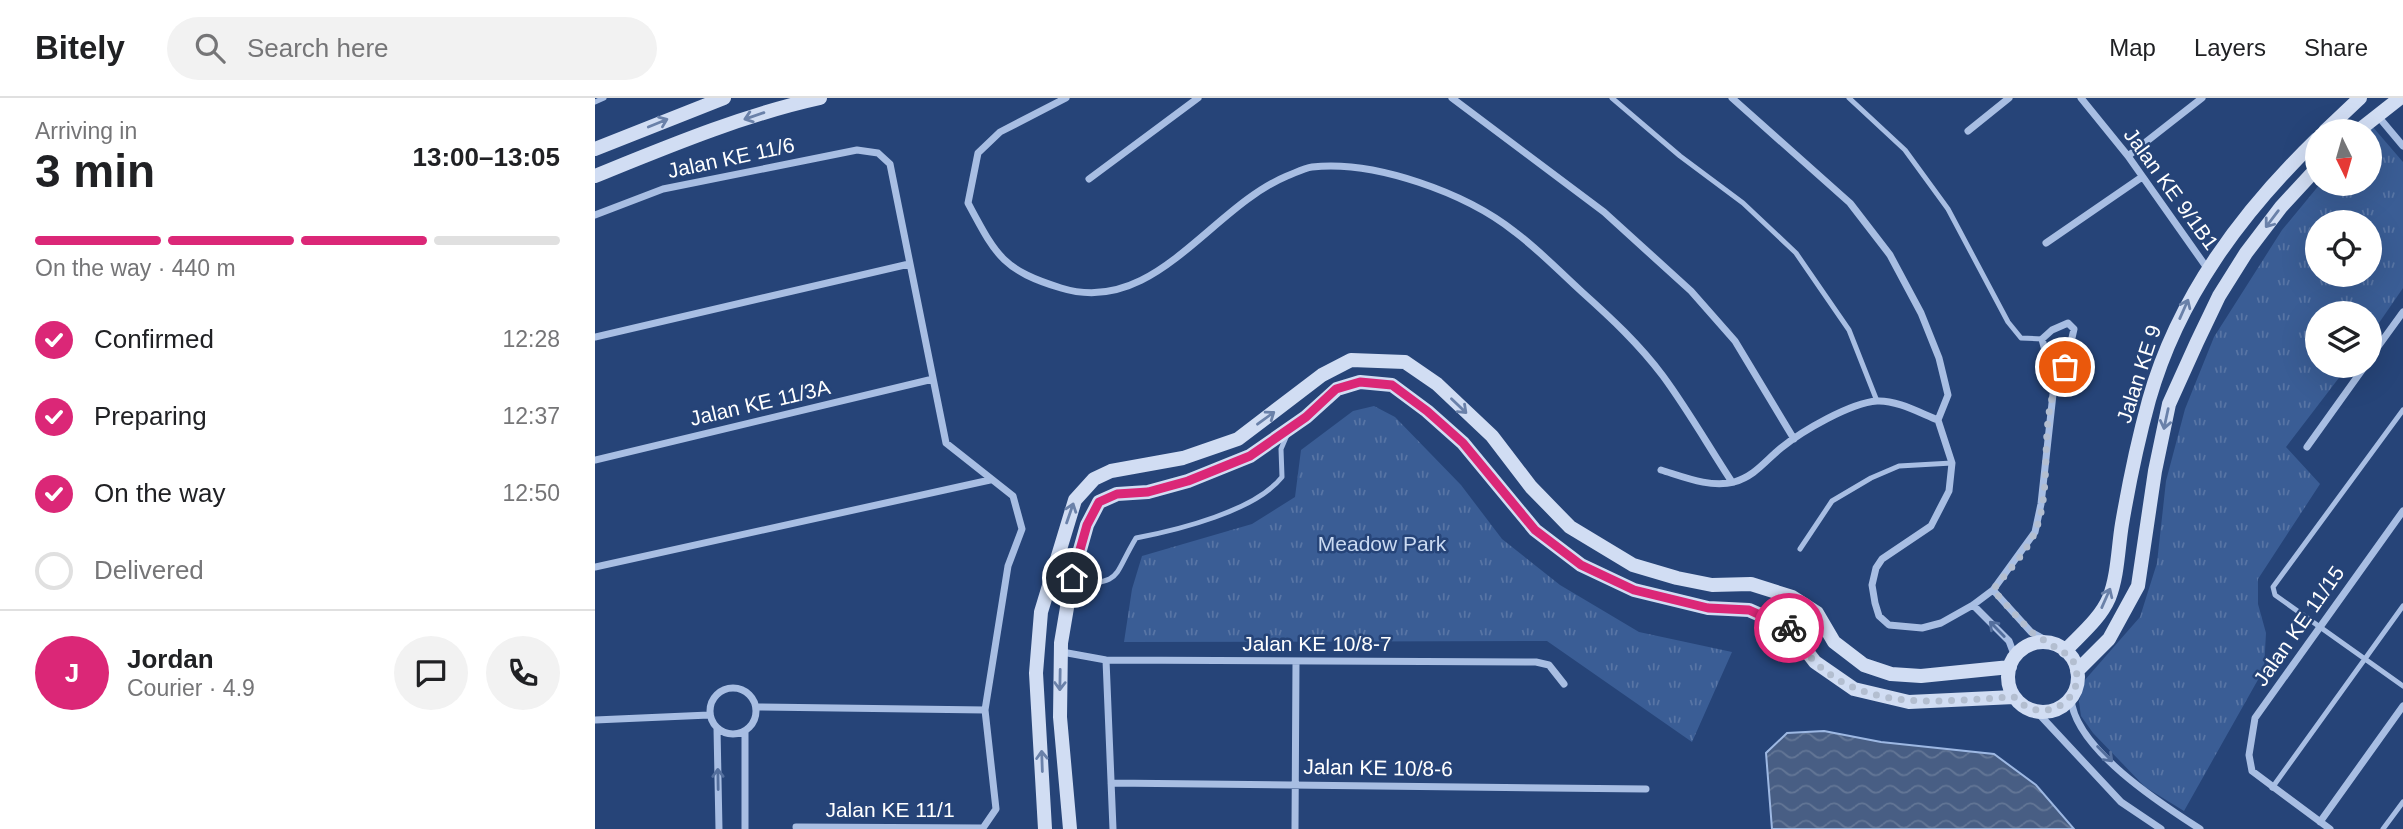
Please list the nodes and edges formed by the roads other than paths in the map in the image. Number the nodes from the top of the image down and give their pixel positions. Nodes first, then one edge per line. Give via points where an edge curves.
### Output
1 (604, 98) edge
2 (724, 98) edge
3 (820, 98) edge
4 (1066, 98) edge
5 (1198, 98) edge
6 (1452, 98) edge
7 (1612, 98) edge
8 (1731, 98) edge
9 (1849, 98) edge
10 (2008, 98) edge
11 (2081, 98) edge
12 (2202, 98) edge
13 (2360, 98) edge
14 (2400, 98) edge
15 (595, 102) edge
16 (2376, 114) junction
17 (2338, 119) edge
18 (2371, 119) edge
19 (1968, 131) dead end
20 (2403, 146) edge
21 (595, 149) edge
22 (2305, 151) edge
23 (2128, 156) junction
24 (595, 176) edge
25 (2142, 177) junction
26 (1089, 179) dead end
27 (2305, 181) edge
28 (595, 215) edge
29 (2046, 243) dead end
30 (909, 264) junction
31 (2207, 268) junction
32 (2403, 312) edge
33 (595, 337) edge
34 (2042, 339) junction
35 (2382, 341) edge
36 (2356, 378) edge
37 (933, 379) junction
38 (2054, 385) junction
39 (1877, 401) junction
40 (2403, 410) edge
41 (1938, 420) junction
42 (1290, 429) junction
43 (1794, 439) junction
44 (2307, 447) dead end
45 (595, 460) edge
46 (1952, 463) junction
47 (1661, 470) dead end
48 (990, 480) junction
49 (1733, 482) junction
50 (2403, 511) edge
51 (1800, 549) dead end
52 (595, 567) edge
53 (1071, 586) junction
54 (1993, 590) junction
55 (1973, 605) junction
56 (2403, 606) edge
57 (2320, 627) junction
58 (2059, 648) junction
59 (1061, 652) junction
60 (2365, 659) junction
61 (1106, 660) junction
62 (1296, 661) junction
63 (2012, 662) junction
64 (2077, 671) junction
65 (1564, 684) dead end
66 (2403, 686) edge
67 (2014, 697) junction
68 (2071, 698) junction
69 (2403, 706) edge
70 (757, 707) junction
71 (985, 710) junction
72 (2038, 712) junction
73 (709, 715) junction
74 (595, 720) edge
75 (716, 728) junction
76 (745, 732) junction
77 (1111, 783) junction
78 (1296, 785) junction
79 (2272, 788) junction
80 (1646, 789) dead end
81 (2403, 802) edge
82 (2320, 822) junction
83 (796, 827) dead end
84 (983, 828) edge
85 (719, 829) edge
86 (745, 829) edge
87 (1045, 829) edge
88 (1070, 829) edge
89 (1113, 829) edge
90 (1296, 829) edge
91 (2161, 829) edge
92 (2200, 829) edge
93 (2330, 829) edge
94 (2383, 829) edge

1 - 15 lane
21 -> 2 street
3 -> 24 street via 683,141
4 - 49 street via 1000,132 978,153 968,203 1007,265 1084,295 1123,290 1159,273 1264,186 1309,167 1348,166 1396,175 1447,193 1514,231 1580,290 1627,333 1663,376
5 - 26 street
6 - 43 street via 1604,212 1691,291 1735,341
7 - 39 lane via 1743,203 1796,253 1849,330
8 - 41 street via 1850,203 1890,255 1939,358 1948,395
9 - 34 lane via 1905,150 1948,209 2008,322 2021,338
10 - 19 street
11 - 23 street, Jalan KE 9/1B1
12 - 23 street
13 - 17 street
14 - 16 street
16 - 18 street
16 - 20 street
22 - 31 street, Jalan KE 9 via 2270,187
23 - 25 street, Jalan KE 9/1B1
25 - 29 street
25 - 31 street, Jalan KE 9/1B1
27 -> 64 street, Jalan KE 9 via 2246,253 2197,342 2169,404 2138,586 2109,639
28 - 30 street, Jalan KE 11/6 via 663,189 857,150 878,153 890,164
30 - 33 street
30 - 37 street
58 -> 31 street, Jalan KE 9 via 2088,628 2109,599 2149,398 2190,296
32 - 35 street
34 - 38 street
34 - 38 street via 2068,323 2074,329 2065,367
36 - 44 street
37 - 45 street, Jalan KE 11/3A
37 - 48 street via 946,443
38 - 54 street via 2035,532
39 - 41 street
39 - 43 street via 1837,415
40 - 57 lane via 2273,587 2275,595
41 - 46 street
42 - 53 street via 1250,456 1188,481 1148,492 1117,494 1099,502 1087,525
42 - 53 lane via 1281,449 1282,477 1271,491 1216,516 1136,538 1108,583
42 - 67 street via 1336,389 1360,382 1392,385 1463,443 1535,530 1581,565 1634,590 1708,608 1749,610 1788,627 1815,662 1854,690 1909,702
43 - 49 street via 1755,473
46 - 51 lane via 1899,466 1871,478 1832,501
46 - 55 street via 1949,491 1931,526 1882,559 1872,585 1879,616 1902,628 1941,623
47 - 49 street via 1699,482
48 - 52 street
48 - 71 street via 1013,496 1022,529 1009,566
50 - 57 street, Jalan KE 11/15
53 - 59 street
54 - 55 street
54 - 58 street via 2031,632
63 -> 55 street via 2009,641
56 - 60 lane
57 - 60 lane
57 - 79 street, Jalan KE 11/15 via 2255,718 2249,755 2252,771
58 - 63 street via 2032,644
58 - 64 street
59 - 61 street, Jalan KE 10/8-7
59 -> 88 street via 1060,717
60 - 66 lane
60 - 79 lane
61 - 62 street, Jalan KE 10/8-7
61 - 77 street
62 - 65 street, Jalan KE 10/8-7 via 1535,662 1549,665
62 - 78 street
63 - 67 street via 2009,688
87 -> 63 street via 1036,673 1041,612 1075,500 1094,480 1111,471 1183,458 1238,439 1322,375 1351,360 1405,362 1437,384 1492,436 1531,488 1570,527 1633,565 1712,585 1751,584 1792,597 1818,612 1834,642 1864,665 1891,674 1921,676
64 - 68 street
67 - 72 street
68 - 72 street via 2056,709
68 -> 92 street via 2072,712 2091,741 2145,794
69 - 82 street
70 - 71 street
70 - 73 street via 750,694 737,687 722,690 711,701
70 - 76 street via 755,721
71 - 84 street via 996,809
72 - 91 street via 2121,802
73 - 74 street
73 - 75 street
75 - 76 street via 730,735
85 -> 75 street
76 - 86 street
77 - 78 street, Jalan KE 10/8-6
77 - 89 street
78 - 80 street, Jalan KE 10/8-6
78 - 90 street
79 - 82 street
81 - 94 lane
82 - 93 street
83 - 84 street, Jalan KE 11/1

